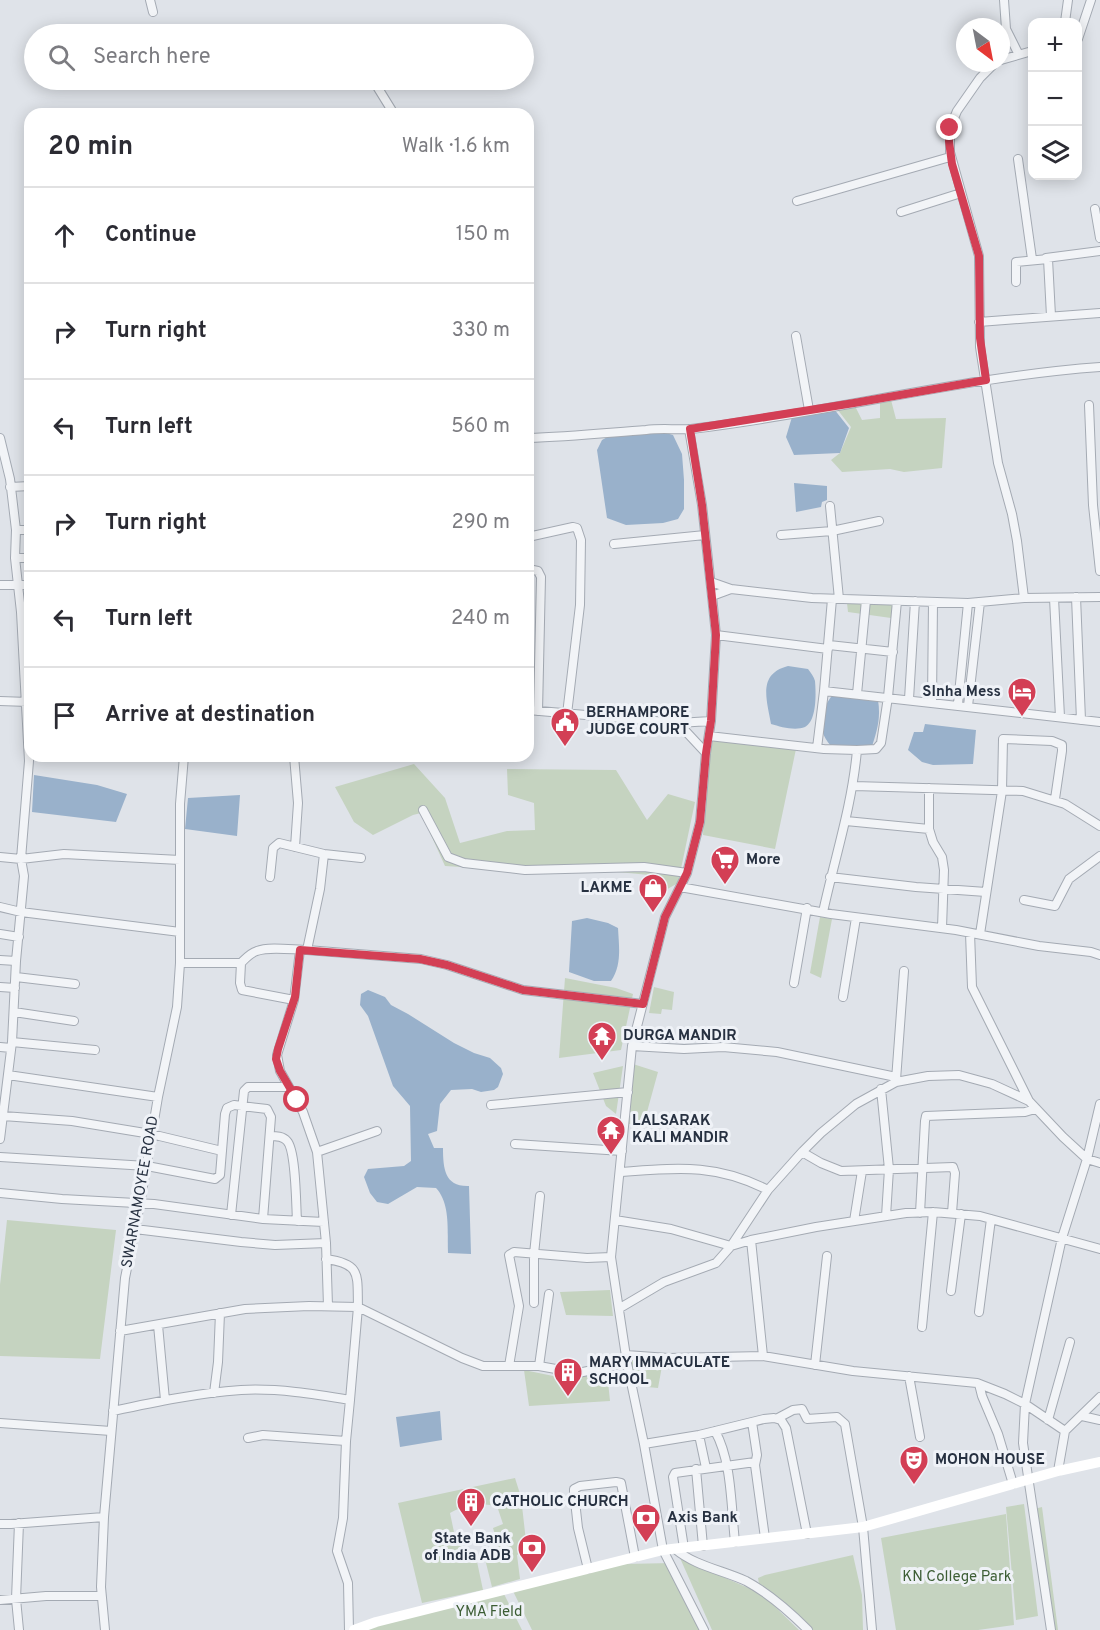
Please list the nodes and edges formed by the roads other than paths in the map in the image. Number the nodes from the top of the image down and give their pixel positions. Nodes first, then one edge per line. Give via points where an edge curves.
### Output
1 (150, 0) edge
2 (1004, 0) edge
3 (1068, 0) edge
4 (1091, 0) edge
5 (153, 12) dead end
6 (1066, 18) edge
7 (1082, 25) edge
8 (1028, 52) edge
9 (1017, 53) junction
10 (1010, 56) edge
11 (986, 72) edge
12 (379, 90) edge
13 (390, 108) edge
14 (951, 157) junction
15 (1018, 159) dead end
16 (961, 193) junction
17 (797, 201) dead end
18 (1095, 209) dead end
19 (901, 212) dead end
20 (1100, 238) edge
21 (1100, 250) edge
22 (1046, 258) junction
23 (1032, 260) junction
24 (1016, 282) dead end
25 (1100, 313) edge
26 (1051, 316) junction
27 (979, 322) junction
28 (796, 336) dead end
29 (1100, 367) edge
30 (986, 380) junction
31 (1089, 405) dead end
32 (810, 410) junction
33 (690, 429) junction
34 (0, 438) edge
35 (534, 438) edge
36 (24, 486) edge
37 (10, 487) junction
38 (1096, 505) edge
39 (830, 506) dead end
40 (879, 522) dead end
41 (15, 530) junction
42 (24, 530) edge
43 (832, 531) junction
44 (705, 535) junction
45 (781, 535) dead end
46 (534, 536) edge
47 (614, 544) dead end
48 (15, 558) junction
49 (24, 558) edge
50 (534, 570) edge
51 (1100, 571) edge
52 (711, 582) junction
53 (0, 585) edge
54 (19, 585) junction
55 (24, 585) edge
56 (731, 589) junction
57 (712, 596) junction
58 (1076, 597) junction
59 (1100, 597) edge
60 (1024, 598) junction
61 (1054, 598) junction
62 (836, 599) junction
63 (866, 600) junction
64 (897, 601) junction
65 (915, 601) junction
66 (933, 602) junction
67 (980, 602) junction
68 (968, 603) junction
69 (716, 635) junction
70 (828, 647) junction
71 (861, 648) junction
72 (24, 650) edge
73 (893, 652) junction
74 (824, 691) junction
75 (857, 694) junction
76 (888, 697) junction
77 (909, 699) junction
78 (0, 701) edge
79 (24, 702) edge
80 (932, 702) junction
81 (958, 705) junction
82 (968, 706) junction
83 (534, 711) edge
84 (538, 711) junction
85 (567, 714) junction
86 (1060, 717) junction
87 (1081, 720) junction
88 (711, 721) junction
89 (1100, 722) edge
90 (678, 723) junction
91 (709, 736) junction
92 (817, 748) junction
93 (857, 750) junction
94 (706, 753) junction
95 (29, 762) edge
96 (184, 762) edge
97 (295, 762) edge
98 (854, 786) junction
99 (928, 788) junction
100 (1002, 791) junction
101 (1055, 799) junction
102 (423, 810) dead end
103 (846, 821) junction
104 (1100, 826) edge
105 (929, 829) junction
106 (295, 847) junction
107 (324, 854) junction
108 (0, 856) edge
109 (1100, 856) edge
110 (362, 858) dead end
111 (21, 859) junction
112 (180, 860) junction
113 (687, 873) junction
114 (270, 877) dead end
115 (830, 877) junction
116 (680, 887) junction
117 (944, 889) junction
118 (986, 892) junction
119 (1024, 900) dead end
120 (0, 907) edge
121 (807, 908) junction
122 (21, 912) junction
123 (823, 912) junction
124 (856, 918) junction
125 (942, 928) junction
126 (180, 932) junction
127 (970, 933) junction
128 (0, 934) edge
129 (980, 934) junction
130 (19, 937) junction
131 (303, 950) junction
132 (1100, 955) edge
133 (0, 960) edge
134 (16, 961) junction
135 (180, 963) junction
136 (241, 963) junction
137 (904, 971) dead end
138 (16, 977) junction
139 (794, 982) dead end
140 (75, 984) dead end
141 (0, 987) edge
142 (15, 988) junction
143 (843, 997) dead end
144 (294, 1000) junction
145 (643, 1004) junction
146 (14, 1012) junction
147 (74, 1021) dead end
148 (12, 1045) junction
149 (632, 1046) junction
150 (0, 1047) edge
151 (95, 1050) dead end
152 (8, 1075) junction
153 (896, 1079) junction
154 (288, 1087) junction
155 (881, 1089) junction
156 (628, 1092) junction
157 (158, 1097) junction
158 (1029, 1101) junction
159 (1100, 1104) edge
160 (491, 1105) dead end
161 (242, 1106) junction
162 (1035, 1109) junction
163 (3, 1116) junction
164 (377, 1131) dead end
165 (151, 1134) junction
166 (270, 1136) junction
167 (0, 1139) edge
168 (515, 1144) dead end
169 (222, 1151) junction
170 (622, 1151) junction
171 (317, 1152) junction
172 (802, 1152) junction
173 (0, 1157) edge
174 (1087, 1159) junction
175 (1100, 1163) edge
176 (147, 1166) junction
177 (923, 1168) junction
178 (889, 1169) junction
179 (862, 1171) junction
180 (620, 1172) junction
181 (768, 1190) junction
182 (0, 1193) edge
183 (540, 1196) dead end
184 (140, 1204) junction
185 (933, 1212) junction
186 (920, 1213) junction
187 (952, 1213) junction
188 (961, 1214) junction
189 (231, 1215) junction
190 (886, 1216) junction
191 (263, 1219) junction
192 (991, 1219) junction
193 (615, 1220) junction
194 (297, 1221) junction
195 (854, 1221) junction
196 (324, 1222) junction
197 (135, 1229) junction
198 (1062, 1238) junction
199 (751, 1240) junction
200 (326, 1243) junction
201 (731, 1246) junction
202 (1100, 1249) edge
203 (534, 1254) junction
204 (827, 1256) dead end
205 (612, 1257) junction
206 (326, 1259) junction
207 (951, 1291) dead end
208 (549, 1294) dead end
209 (534, 1303) dead end
210 (328, 1306) junction
211 (358, 1307) junction
212 (620, 1308) junction
213 (220, 1312) junction
214 (979, 1312) dead end
215 (158, 1325) junction
216 (922, 1327) dead end
217 (120, 1331) junction
218 (1070, 1342) dead end
219 (763, 1356) junction
220 (626, 1359) junction
221 (814, 1365) junction
222 (509, 1366) junction
223 (539, 1366) junction
224 (909, 1376) junction
225 (979, 1384) junction
226 (214, 1394) junction
227 (1100, 1397) edge
228 (165, 1400) junction
229 (350, 1400) junction
230 (1025, 1404) junction
231 (113, 1411) junction
232 (1082, 1416) junction
233 (778, 1418) junction
234 (1048, 1420) junction
235 (1100, 1420) edge
236 (752, 1422) junction
237 (0, 1423) edge
238 (111, 1431) junction
239 (715, 1431) junction
240 (1065, 1431) junction
241 (699, 1434) junction
242 (920, 1437) dead end
243 (248, 1438) dead end
244 (346, 1441) junction
245 (644, 1444) junction
246 (756, 1462) junction
247 (1100, 1462) edge
248 (726, 1465) junction
249 (706, 1468) junction
250 (696, 1469) junction
251 (1058, 1471) junction
252 (1027, 1480) junction
253 (1013, 1484) junction
254 (104, 1517) junction
255 (19, 1523) junction
256 (0, 1524) edge
257 (863, 1527) junction
258 (807, 1534) junction
259 (765, 1538) junction
260 (735, 1542) junction
261 (703, 1546) junction
262 (679, 1548) junction
263 (663, 1550) junction
264 (635, 1557) junction
265 (588, 1569) junction
266 (101, 1596) junction
267 (16, 1599) junction
268 (0, 1600) edge
269 (19, 1630) edge
270 (105, 1630) edge
271 (349, 1630) edge
272 (354, 1630) edge
273 (704, 1630) edge
274 (808, 1630) edge
275 (872, 1630) edge
276 (1051, 1630) edge

1 - 5 street
2 - 9 street via 1006,29
3 - 6 street
4 - 7 street
8 - 9 street
9 - 10 street
11 - 14 street via 957,111 950,128
12 - 13 street
14 - 16 street
14 - 17 street
15 - 23 street
16 - 19 street
16 - 27 street via 979,256
18 - 20 street
21 - 22 street
22 - 23 street
22 - 26 street via 1050,264
23 - 24 street via 1015,264
25 - 26 street
26 - 27 street
27 - 30 street
28 - 32 street
29 - 30 street
30 - 32 street
30 - 60 street
31 - 38 street
32 - 33 street
33 - 35 street
33 - 44 street
34 - 37 street
36 - 37 street
37 - 41 street
38 - 51 street
39 - 43 street
40 - 43 street
41 - 42 street
41 - 48 street
43 - 45 street
43 - 62 street
44 - 47 street
44 - 52 street
46 - 85 street via 573,527 581,540 580,605
48 - 49 street
48 - 54 street
50 - 84 street via 541,577
52 - 56 street
52 - 57 street
53 - 54 street
54 - 55 street
54 - 72 street
56 - 57 street
56 - 62 street
57 - 69 street
58 - 59 street
58 - 61 street
58 - 87 street
60 - 61 street
60 - 67 street
61 - 86 street
62 - 63 street
62 - 70 street
63 - 64 street
63 - 71 street
64 - 65 street
64 - 73 street
65 - 66 street
65 - 77 street
66 - 68 street
66 - 80 street
67 - 68 street
67 - 82 street
68 - 81 street
69 - 70 street
69 - 88 street
70 - 71 street
70 - 74 street
71 - 73 street
71 - 75 street
73 - 76 street
74 - 75 street
74 - 92 street
75 - 76 street
76 - 77 street
76 - 93 street via 879,747
77 - 80 street
78 - 79 street
80 - 81 street
81 - 82 street
82 - 86 street
83 - 84 street
84 - 85 street
85 - 90 street
86 - 87 street
87 - 89 street
88 - 90 street
88 - 91 street
90 - 94 street
91 - 92 street
91 - 94 street
92 - 93 street
93 - 98 street
94 - 113 street via 700,822
95 - 111 street
96 - 112 street, SWARNAMOYEE ROAD
97 - 106 street via 298,803
98 - 99 street
98 - 103 street
99 - 100 street
99 - 105 street
100 - 101 street via 1023,791
100 - 101 street via 1003,740 1060,742 1063,748
100 - 118 street
101 - 104 street
102 - 113 street via 448,857 464,863 525,870 644,867
103 - 105 street
103 - 115 street
105 - 117 street via 943,860
106 - 107 street
106 - 114 street via 274,845
107 - 110 street
107 - 131 street via 320,889
108 - 111 street
109 - 119 street via 1069,879 1055,906
111 - 112 street via 64,854
111 - 122 street
112 - 126 street, SWARNAMOYEE ROAD
113 - 116 street
115 - 117 street
115 - 123 street
116 - 121 street
116 - 145 street via 665,917
117 - 118 street
117 - 125 street
118 - 129 street
120 - 122 street
121 - 123 street
121 - 139 street
122 - 126 street
122 - 130 street
123 - 124 street
124 - 125 street
124 - 143 street
125 - 127 street
126 - 135 street, SWARNAMOYEE ROAD
127 - 129 street
127 - 158 street via 972,987
128 - 130 street
129 - 132 street
130 - 134 street
131 - 136 street via 256,951
131 - 144 street
131 - 145 street via 420,959 523,990
133 - 134 street
134 - 138 street
135 - 136 street
135 - 157 street, SWARNAMOYEE ROAD via 177,1007
136 - 144 street via 242,990
137 - 153 street
138 - 140 street
138 - 142 street
141 - 142 street
142 - 146 street
144 - 154 street via 277,1055
145 - 149 street
146 - 147 street
146 - 148 street
148 - 150 street
148 - 151 street
148 - 152 street
149 - 153 street via 777,1052
149 - 156 street
152 - 157 street
152 - 163 street
153 - 155 street
153 - 158 street via 968,1076
154 - 161 street via 248,1087
154 - 171 street via 303,1112
155 - 172 street via 856,1104
155 - 178 street
156 - 160 street
156 - 170 street
157 - 165 street, SWARNAMOYEE ROAD
158 - 162 street
159 - 174 street
161 - 166 street via 269,1111
161 - 169 street via 226,1110
161 - 189 street
162 - 174 street
162 - 177 street via 928,1115
163 - 165 street via 72,1121
163 - 167 street
164 - 171 street
165 - 169 street
165 - 176 street, SWARNAMOYEE ROAD
166 - 191 street
166 - 194 street via 281,1137 291,1145
168 - 170 street
169 - 176 street via 217,1179
170 - 180 street
171 - 196 street
172 - 179 street via 841,1170
172 - 181 street
173 - 176 street
174 - 175 street
174 - 198 street
176 - 184 street, SWARNAMOYEE ROAD
177 - 178 street
177 - 186 street
177 - 187 street via 954,1169
178 - 179 street
178 - 190 street
179 - 195 street
180 - 181 street via 711,1170
180 - 193 street
181 - 201 street
182 - 184 street
183 - 203 street
184 - 189 street
184 - 197 street, SWARNAMOYEE ROAD
185 - 186 street
185 - 187 street
185 - 216 street
186 - 190 street
187 - 188 street
188 - 192 street
188 - 207 street
189 - 191 street
190 - 195 street
191 - 194 street
192 - 198 street
192 - 214 street
193 - 201 street via 671,1228
193 - 205 street
194 - 196 street
195 - 199 street
196 - 200 street
197 - 200 street via 275,1245
197 - 217 street, SWARNAMOYEE ROAD
198 - 202 street
198 - 230 street
199 - 201 street
199 - 219 street
200 - 206 street
201 - 212 street via 716,1263 664,1282
203 - 205 street
203 - 209 street
203 - 222 street via 509,1255 519,1306
204 - 221 street
205 - 212 street
206 - 210 street
206 - 211 street via 343,1262 353,1269
208 - 223 street
210 - 211 street
210 - 213 street
211 - 222 street via 476,1364
211 - 229 street
212 - 220 street
213 - 215 street
213 - 226 street
215 - 217 street
215 - 228 street
217 - 231 street, SWARNAMOYEE ROAD
218 - 234 street
219 - 220 street
219 - 221 street
220 - 223 street via 578,1373
220 - 245 street
221 - 224 street
222 - 223 street
224 - 225 street
224 - 242 street
225 - 230 street
225 - 253 street
226 - 228 street
226 - 229 street via 269,1390
227 - 232 street
228 - 231 street
229 - 244 street
230 - 234 street
230 - 252 street via 1023,1443
231 - 238 street, SWARNAMOYEE ROAD
232 - 235 street
232 - 240 street
233 - 236 street
233 - 257 street via 802,1409 807,1419 841,1419
233 - 258 street via 786,1428
234 - 240 street
236 - 239 street
236 - 246 street
237 - 238 street
238 - 254 street, SWARNAMOYEE ROAD
239 - 241 street
239 - 248 street
240 - 251 street
241 - 245 street
241 - 249 street
243 - 244 street via 263,1435
244 - 271 street via 343,1518 337,1551 348,1583
245 - 263 street
246 - 248 street
246 - 259 street
247 - 251 street
248 - 249 street
248 - 260 street
249 - 250 street
250 - 261 street
250 - 262 street via 677,1472 674,1477
251 - 252 street
252 - 253 street
252 - 276 street
253 - 257 street
254 - 255 street
254 - 266 street, SWARNAMOYEE ROAD
255 - 256 street
255 - 267 street
257 - 258 street
257 - 275 street
258 - 259 street
259 - 260 street
260 - 261 street
261 - 262 street
262 - 263 street
262 - 274 street via 685,1557 746,1581 787,1608
263 - 264 street
263 - 273 street
264 - 265 street
264 - 265 street via 621,1483 580,1486 574,1492
265 - 272 street
266 - 267 street
266 - 270 street, SWARNAMOYEE ROAD
267 - 268 street
267 - 269 street

